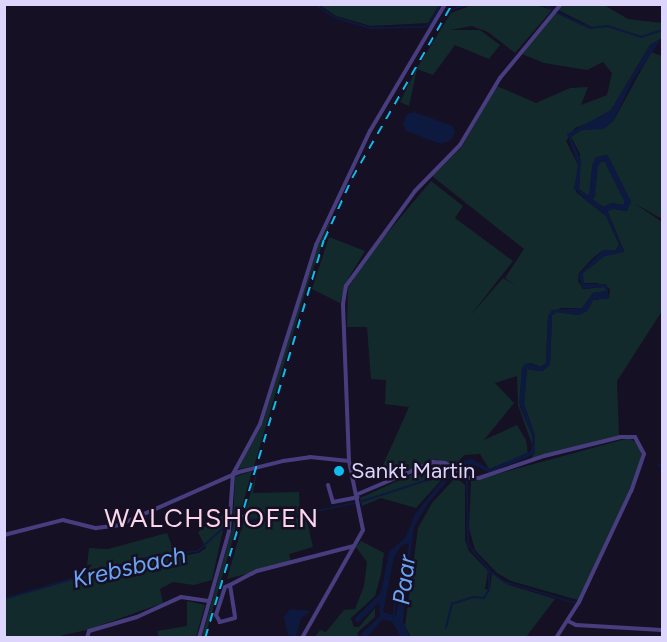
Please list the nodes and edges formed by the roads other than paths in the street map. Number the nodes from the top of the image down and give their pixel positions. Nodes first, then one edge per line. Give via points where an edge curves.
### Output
1 (445, 4) edge
2 (561, 4) edge
3 (349, 459) junction
4 (233, 474) junction
5 (328, 485) dead end
6 (358, 499) junction
7 (4, 535) edge
8 (355, 546) junction
9 (230, 585) junction
10 (209, 601) junction
11 (568, 621) junction
12 (663, 630) edge
13 (87, 638) edge
14 (199, 638) edge
15 (302, 638) edge
16 (556, 638) edge

1 - 4 street via 370,131 326,221 296,303 260,424
2 - 3 street via 496,86 460,145 416,191 346,286 343,304
3 - 4 street via 299,458
3 - 6 street
4 - 7 street via 119,525 96,528 63,520
4 - 10 street via 229,526
5 - 6 street via 333,502
6 - 8 street via 363,530
6 - 11 street via 434,462 449,465 468,478 485,477 544,456 621,437 639,440 644,454 632,491
8 - 9 street via 257,572
8 - 15 street
9 - 9 street via 224,590 216,615 220,622 235,618
10 - 13 street via 181,597 145,614 89,631
10 - 14 street
11 - 12 street via 576,626
11 - 16 street

